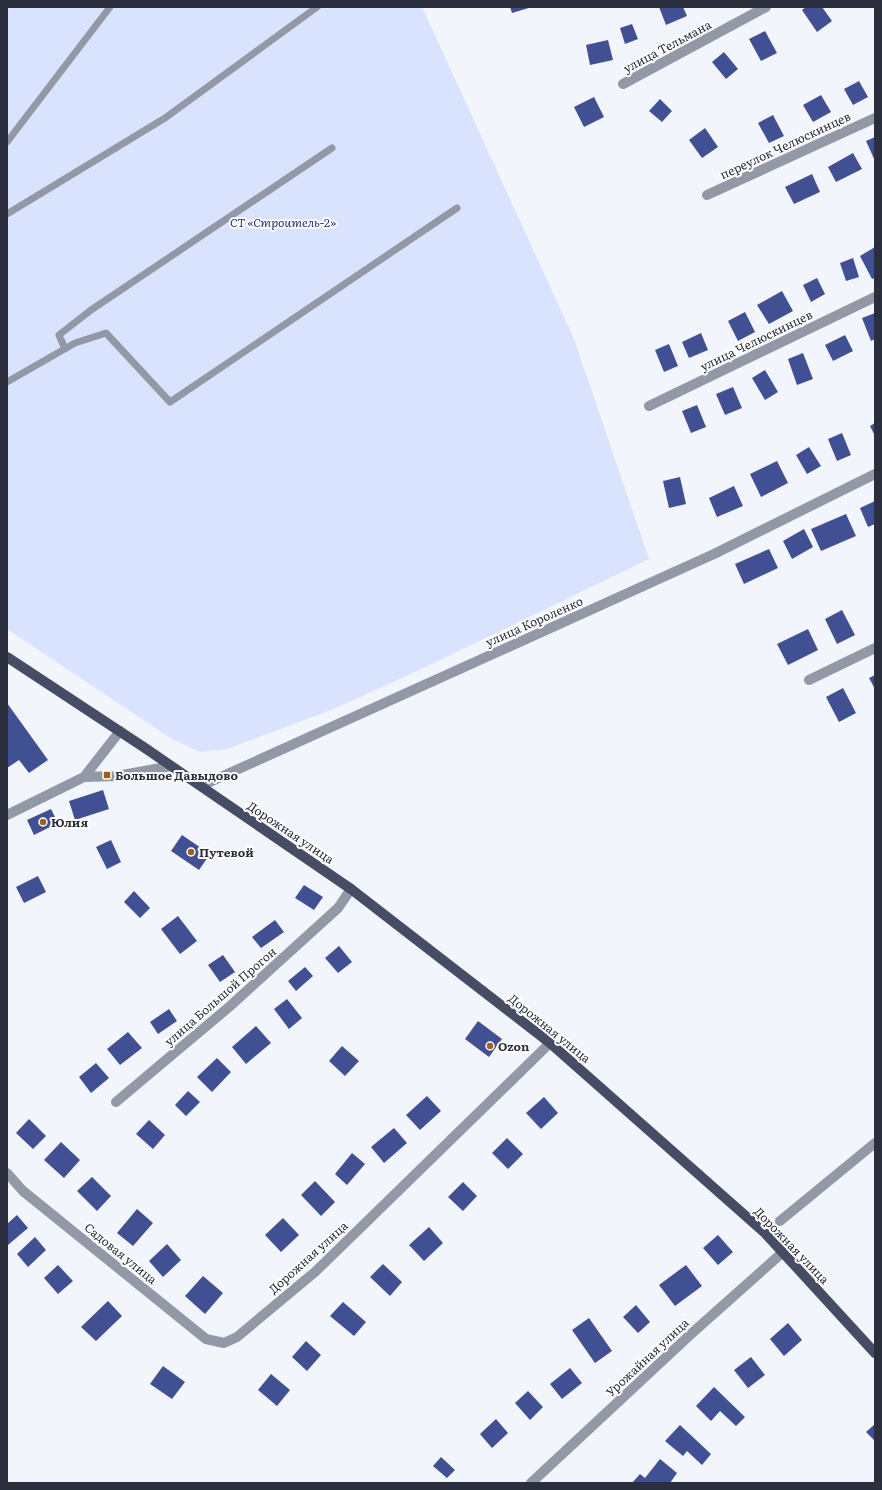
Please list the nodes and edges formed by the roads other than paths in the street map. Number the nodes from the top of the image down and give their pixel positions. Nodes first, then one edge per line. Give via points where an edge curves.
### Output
1 (110, 7) edge
2 (316, 7) edge
3 (766, 7) edge
4 (623, 84) dead end
5 (875, 118) edge
6 (7, 142) edge
7 (332, 148) dead end
8 (707, 195) dead end
9 (457, 208) dead end
10 (7, 214) edge
11 (875, 297) edge
12 (65, 348) junction
13 (7, 382) edge
14 (648, 406) dead end
15 (875, 474) edge
16 (875, 648) edge
17 (7, 657) edge
18 (809, 680) dead end
19 (120, 731) junction
20 (171, 766) junction
21 (84, 777) junction
22 (201, 786) junction
23 (7, 815) edge
24 (351, 889) junction
25 (550, 1043) junction
26 (116, 1102) dead end
27 (875, 1143) edge
28 (7, 1173) edge
29 (780, 1221) dead end
30 (783, 1252) junction
31 (224, 1343) joint
32 (875, 1353) edge
33 (531, 1483) edge

1 - 6 lane
2 - 10 lane via 165,118
3 - 4 street, улица Тельмана
5 - 8 street, переулок Челюскинцев
7 - 12 lane via 91,310 59,335
9 - 12 lane via 170,402 106,333
11 - 14 street, улица Челюскинцев
12 - 13 lane
15 - 22 street, улица Короленко via 714,554
16 - 18 street
17 - 19 main road, Дорожная улица
19 - 20 main road, Дорожная улица
19 - 21 street
20 - 21 street via 117,776
20 - 22 main road, Дорожная улица
21 - 23 street
22 - 24 main road, Дорожная улица
24 - 25 main road, Дорожная улица
24 - 26 street, улица Большой Прогон via 338,908 229,1007
25 - 30 main road, Дорожная улица via 765,1233
25 - 31 street, Дорожная улица via 315,1272 237,1337
27 - 29 street
28 - 31 street, Садовая улица via 23,1191 206,1339
30 - 32 main road, Дорожная улица
30 - 33 street, Урожайная улица

